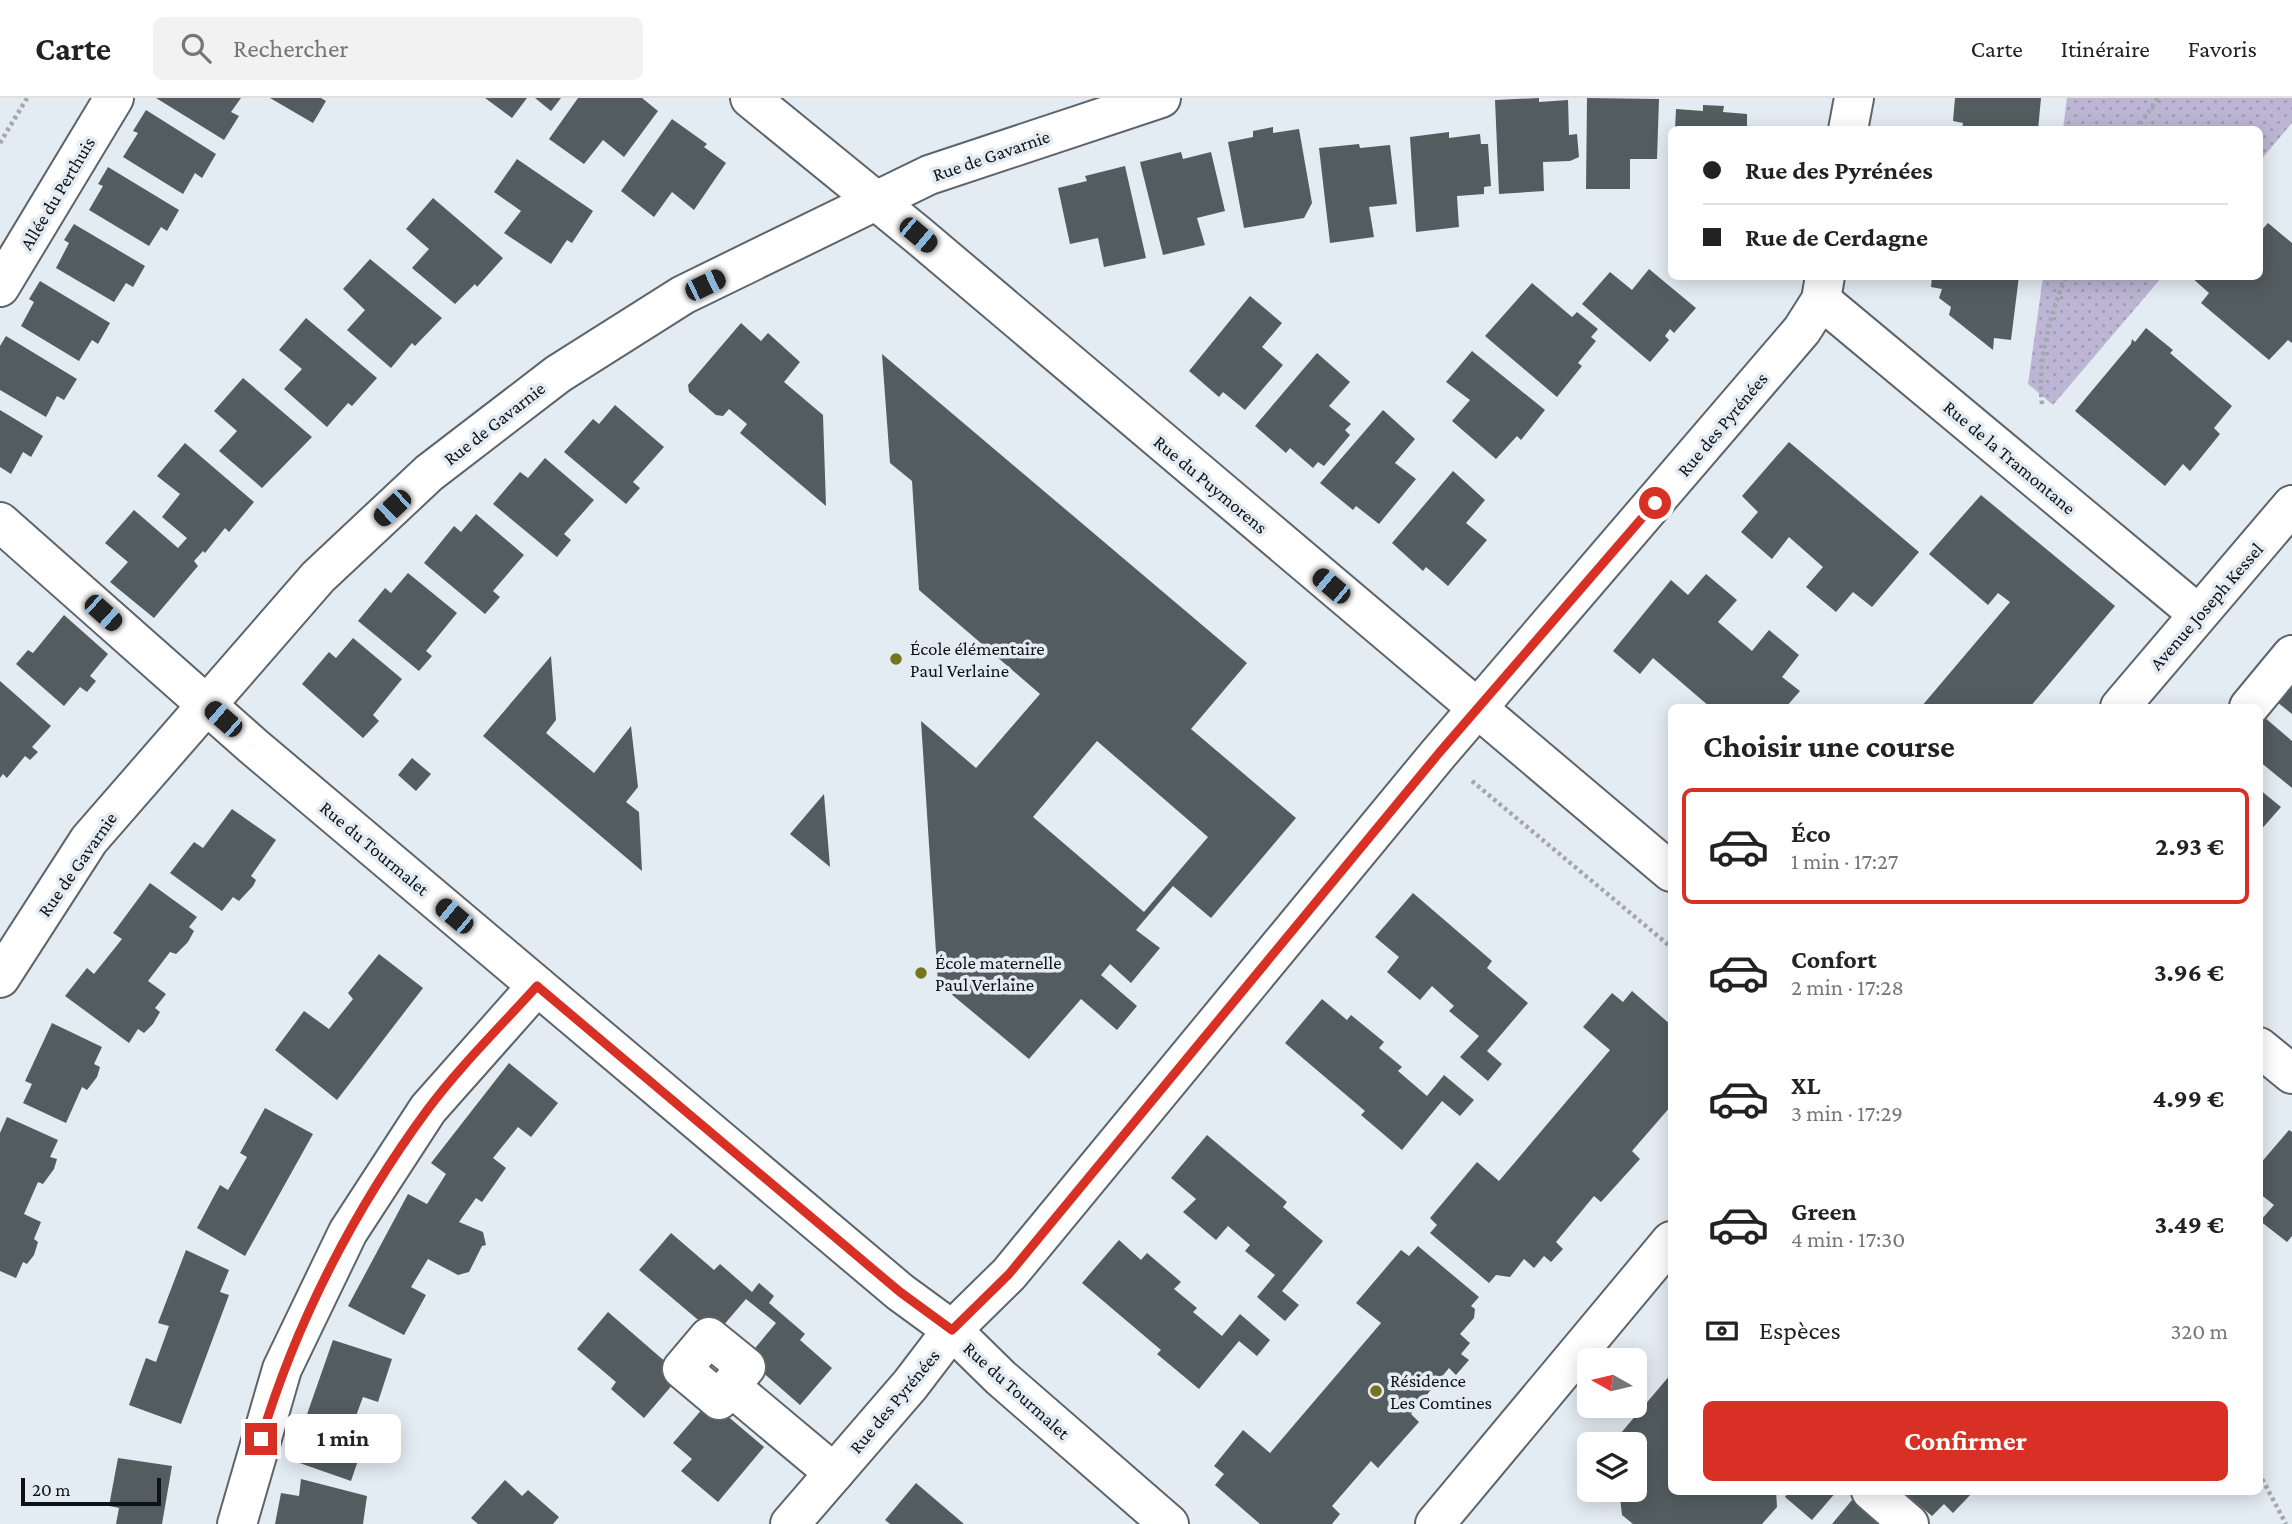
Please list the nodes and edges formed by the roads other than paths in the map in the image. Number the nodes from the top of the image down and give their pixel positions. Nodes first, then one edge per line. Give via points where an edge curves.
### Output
1 (114, 98) edge
2 (750, 98) edge
3 (1161, 98) edge
4 (878, 202) junction
5 (0, 287) edge
6 (1823, 288) edge
7 (2292, 505) edge
8 (0, 522) edge
9 (2198, 614) junction
10 (2292, 655) edge
11 (2123, 704) edge
12 (2251, 704) edge
13 (208, 706) junction
14 (1478, 710) junction
15 (1668, 869) edge
16 (0, 978) edge
17 (537, 986) junction
18 (2263, 1049) edge
19 (2292, 1074) edge
20 (1668, 1245) edge
21 (952, 1330) junction
22 (730, 1386) dead end
23 (834, 1473) junction
24 (1876, 1495) edge
25 (237, 1524) edge
26 (790, 1524) edge
27 (1169, 1524) edge
28 (1435, 1524) edge
29 (1909, 1524) edge

1 - 5 street, Allée du Perthuis
2 - 4 street, Rue du Puymorens
3 - 4 street, Rue de Gavarnie via 929,175
4 - 13 street, Rue de Gavarnie via 683,295 558,374 429,473 318,577
4 - 14 street, Rue du Puymorens
6 - 9 street, Rue de la Tramontane
6 - 14 street, Rue des Pyrénées via 1802,330
7 - 9 street, Avenue Joseph Kessel
8 - 13 street, Rue du Tourmalet
9 - 11 street, Avenue Joseph Kessel
10 - 12 street
13 - 16 street, Rue de Gavarnie via 89,840
13 - 17 street, Rue du Tourmalet
14 - 15 street, Rue du Puymorens
14 - 21 street, Rue des Pyrénées via 1009,1274
17 - 21 street, Rue du Tourmalet via 893,1286
17 - 25 street via 428,1109 348,1232 282,1369
18 - 19 street
20 - 28 street
21 - 23 street, Rue des Pyrénées
21 - 27 street, Rue du Tourmalet
22 - 23 street
23 - 26 street, Rue des Pyrénées
24 - 29 street

